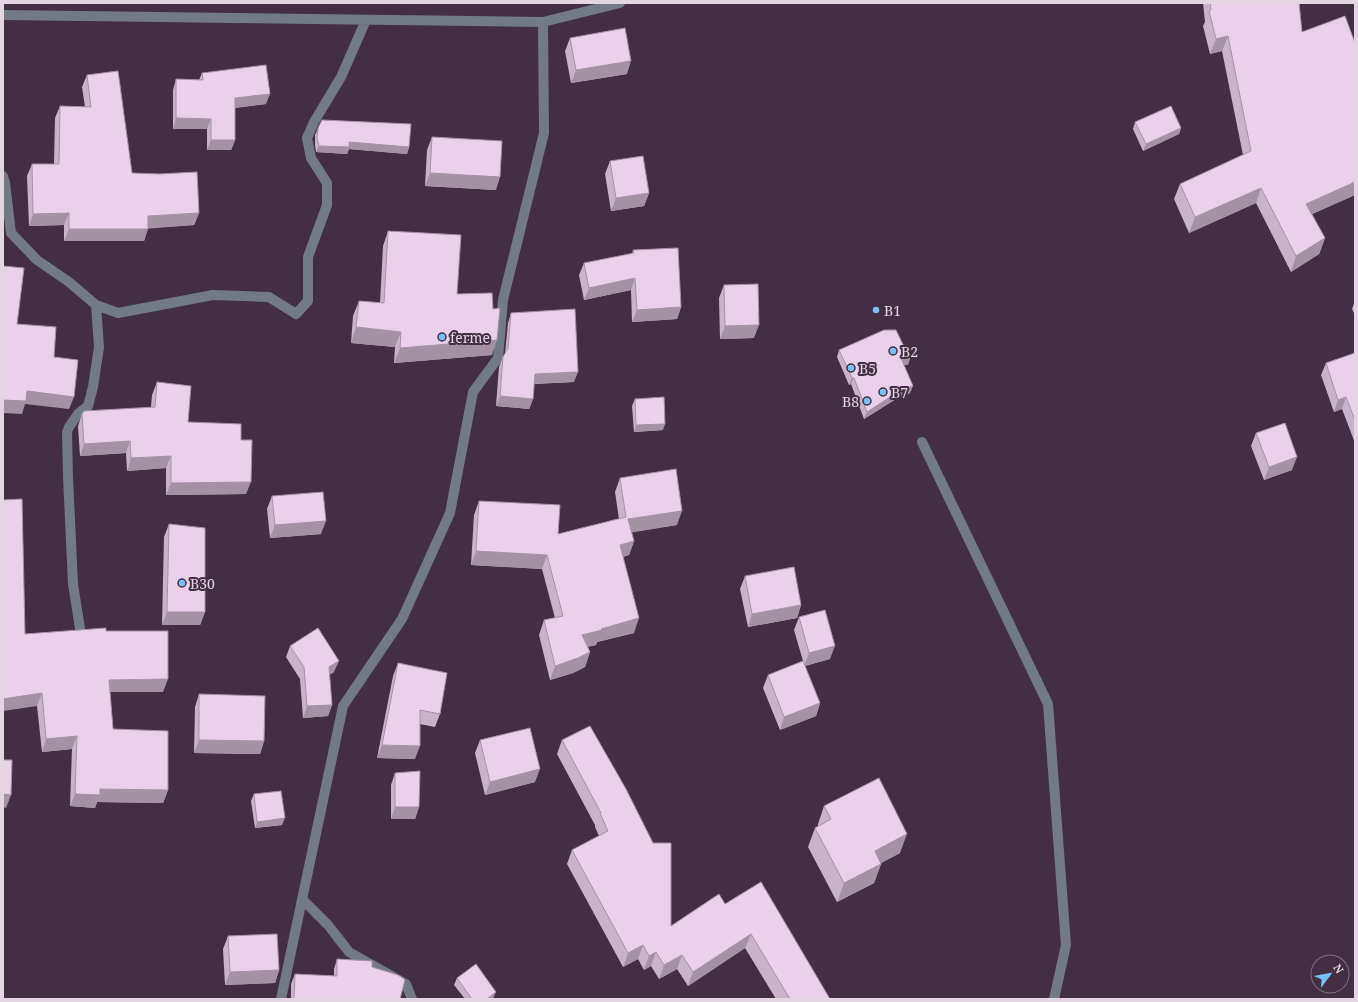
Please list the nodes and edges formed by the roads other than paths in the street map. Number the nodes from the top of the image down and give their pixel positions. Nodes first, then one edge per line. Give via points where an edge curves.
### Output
1 (620, 3) edge
2 (3, 15) edge
3 (366, 20) junction
4 (543, 22) junction
5 (3, 176) edge
6 (96, 305) junction
7 (922, 442) dead end
8 (80, 635) edge
9 (302, 899) junction
10 (282, 999) edge
11 (412, 999) edge
12 (1054, 999) edge

1 - 4 street
2 - 3 street
3 - 4 street
3 - 6 street via 341,77 307,138 311,158 327,183 326,205 308,258 308,301 296,314 269,297 213,294 118,314
4 - 9 street via 544,133 503,300 498,358 473,392 450,513 402,619 343,706
5 - 6 street via 11,233 37,260
6 - 8 street via 100,347 93,387 88,406 78,414 67,432 73,584
7 - 12 street via 1048,704 1066,945
9 - 10 street
9 - 11 street via 328,925 349,952 406,984

